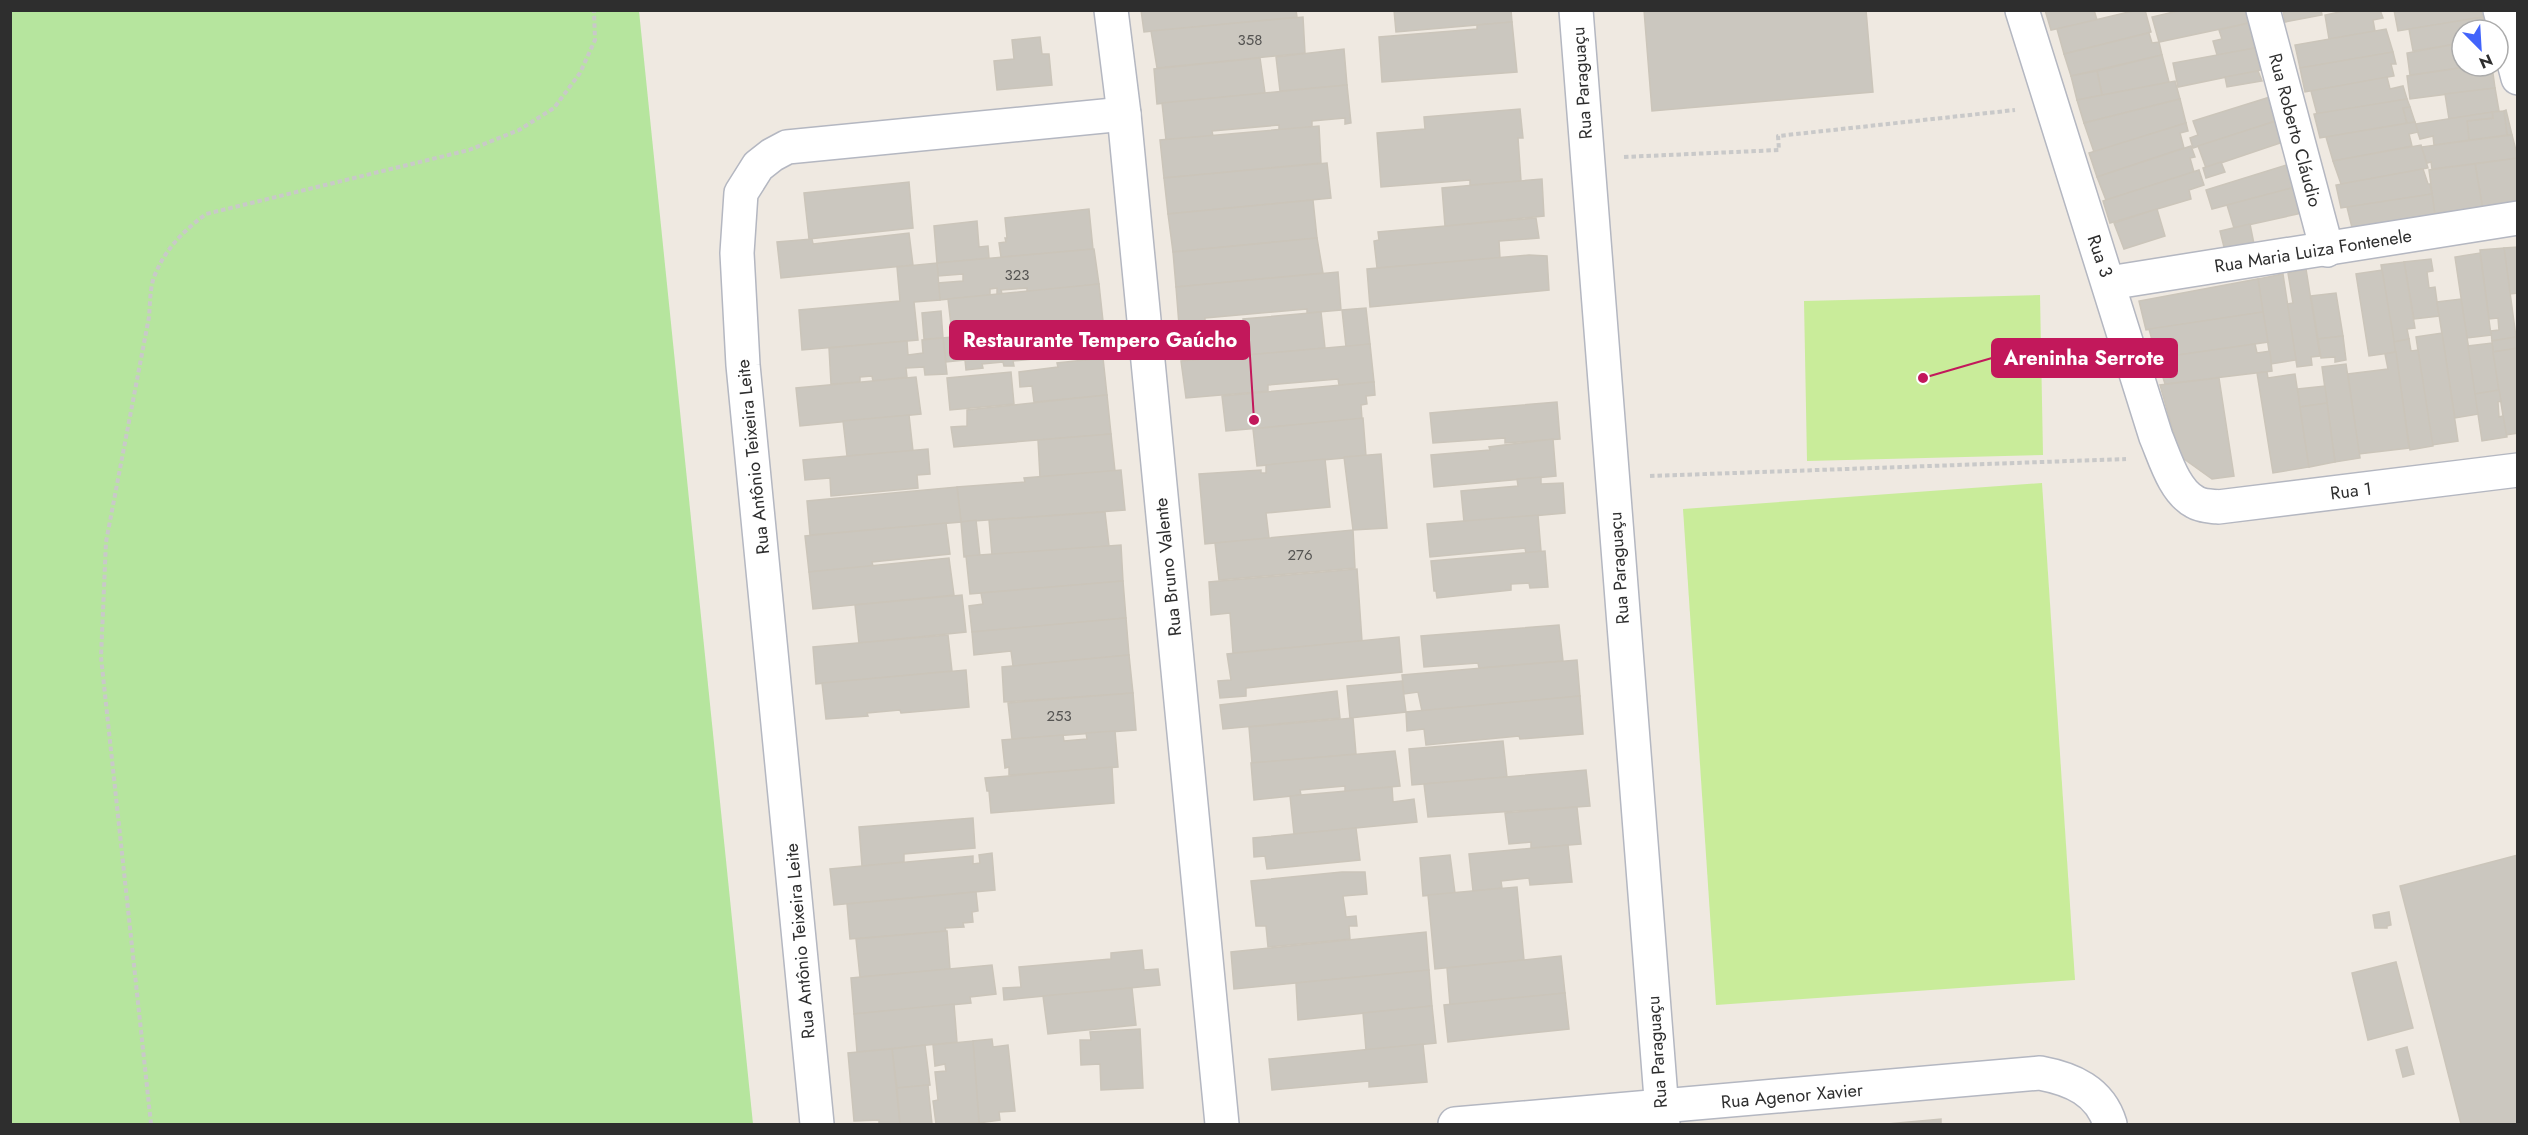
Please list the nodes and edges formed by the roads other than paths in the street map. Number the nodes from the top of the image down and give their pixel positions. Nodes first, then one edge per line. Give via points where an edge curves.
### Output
1 (1111, 10) edge
2 (1576, 10) edge
3 (2022, 10) edge
4 (2263, 10) edge
5 (2500, 10) edge
6 (2517, 78) edge
7 (1124, 114) junction
8 (2517, 218) edge
9 (2328, 250) junction
10 (2109, 284) junction
11 (2517, 470) edge
12 (2186, 497) joint
13 (1662, 1116) edge
14 (2110, 1123) edge
15 (817, 1125) edge
16 (1222, 1125) edge
17 (1455, 1125) edge

1 - 7 street, Rua Bruno Valente
2 - 13 street, Rua Paraguaçu
3 - 10 street, Rua 3
4 - 9 street, Rua Roberto Cláudio
5 - 6 street
7 - 15 street, Rua Antônio Teixeira Leite via 787,147 758,166 741,193 737,253 743,365
7 - 16 street, Rua Bruno Valente
8 - 9 street, Rua Maria Luiza Fontenele
9 - 10 street, Rua Maria Luiza Fontenele
10 - 12 street, Rua 3 via 2156,437
11 - 12 street, Rua 1 via 2218,507 2197,504
13 - 14 street, Rua Agenor Xavier via 2040,1074 2065,1078 2084,1088
13 - 17 street, Rua Agenor Xavier

